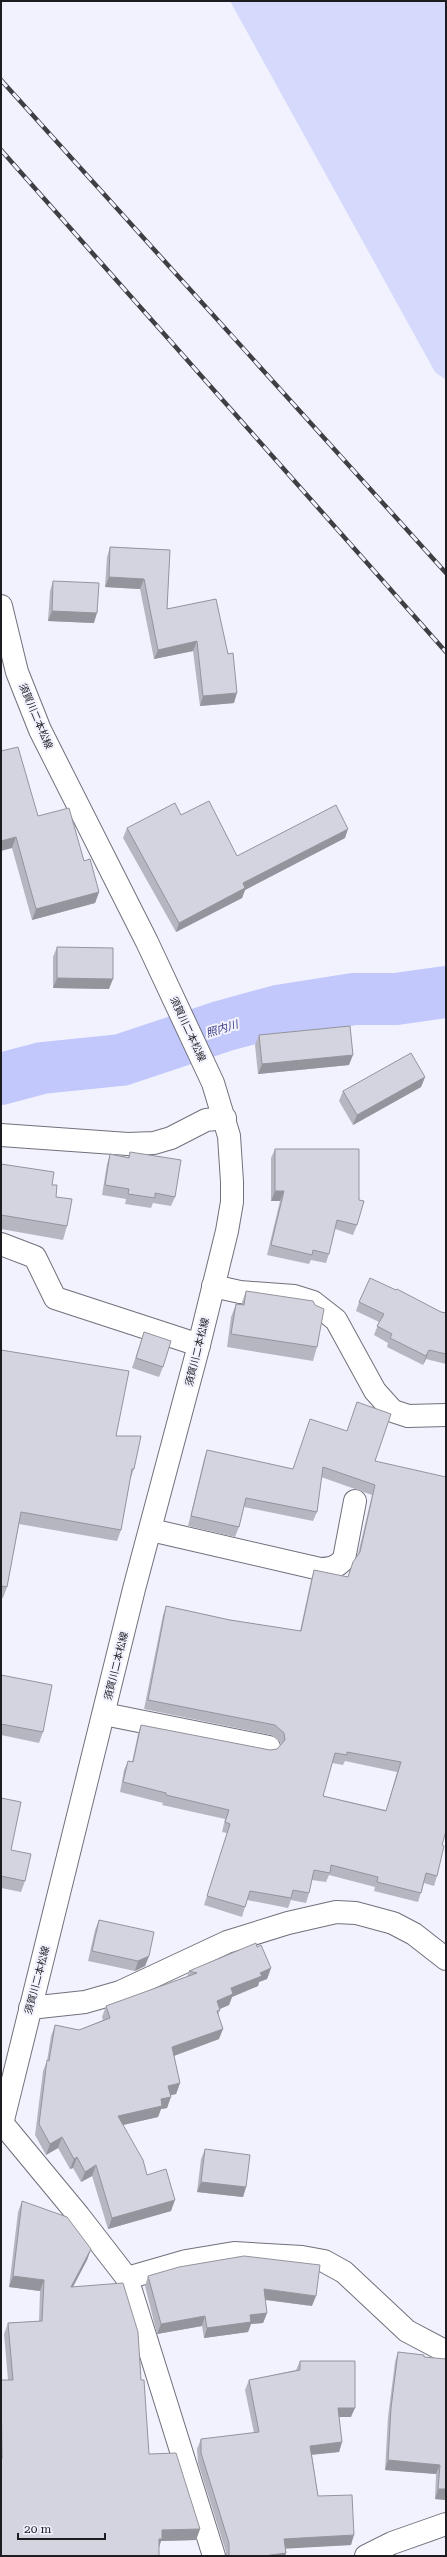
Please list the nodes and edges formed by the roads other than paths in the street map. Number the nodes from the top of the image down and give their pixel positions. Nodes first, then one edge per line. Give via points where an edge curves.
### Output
1 (1, 606) edge
2 (226, 1118) junction
3 (1, 1135) edge
4 (1, 1244) edge
5 (213, 1286) junction
6 (199, 1345) junction
7 (446, 1414) edge
8 (354, 1501) dead end
9 (151, 1530) junction
10 (104, 1714) junction
11 (269, 1747) dead end
12 (446, 1958) edge
13 (30, 2008) junction
14 (1, 2125) edge
15 (127, 2278) junction
16 (443, 2350) dead end
17 (446, 2524) edge
18 (214, 2556) edge
19 (366, 2556) edge

1 - 2 street, 須賀川二本松線 via 17,672 40,730 183,1019 213,1083
2 - 3 street via 206,1120 171,1138 154,1143 128,1144
2 - 5 street, 須賀川二本松線 via 231,1155 232,1202
4 - 6 street via 35,1257 55,1298
5 - 6 street, 須賀川二本松線
5 - 7 street via 240,1292 294,1296 313,1302 336,1320 375,1391 393,1411 408,1416
6 - 9 street, 須賀川二本松線
8 - 9 street via 344,1559 338,1566 329,1569
9 - 10 street, 須賀川二本松線
10 - 11 street
10 - 13 street, 須賀川二本松線
12 - 13 street via 414,1934 393,1923 356,1913 336,1912 288,1923 227,1942 120,1992 85,2002
13 - 14 street, 須賀川二本松線
14 - 15 street via 79,2216
15 - 16 street via 186,2261 234,2253 302,2257 324,2261 344,2272 407,2331
15 - 18 street
17 - 19 street via 392,2543

